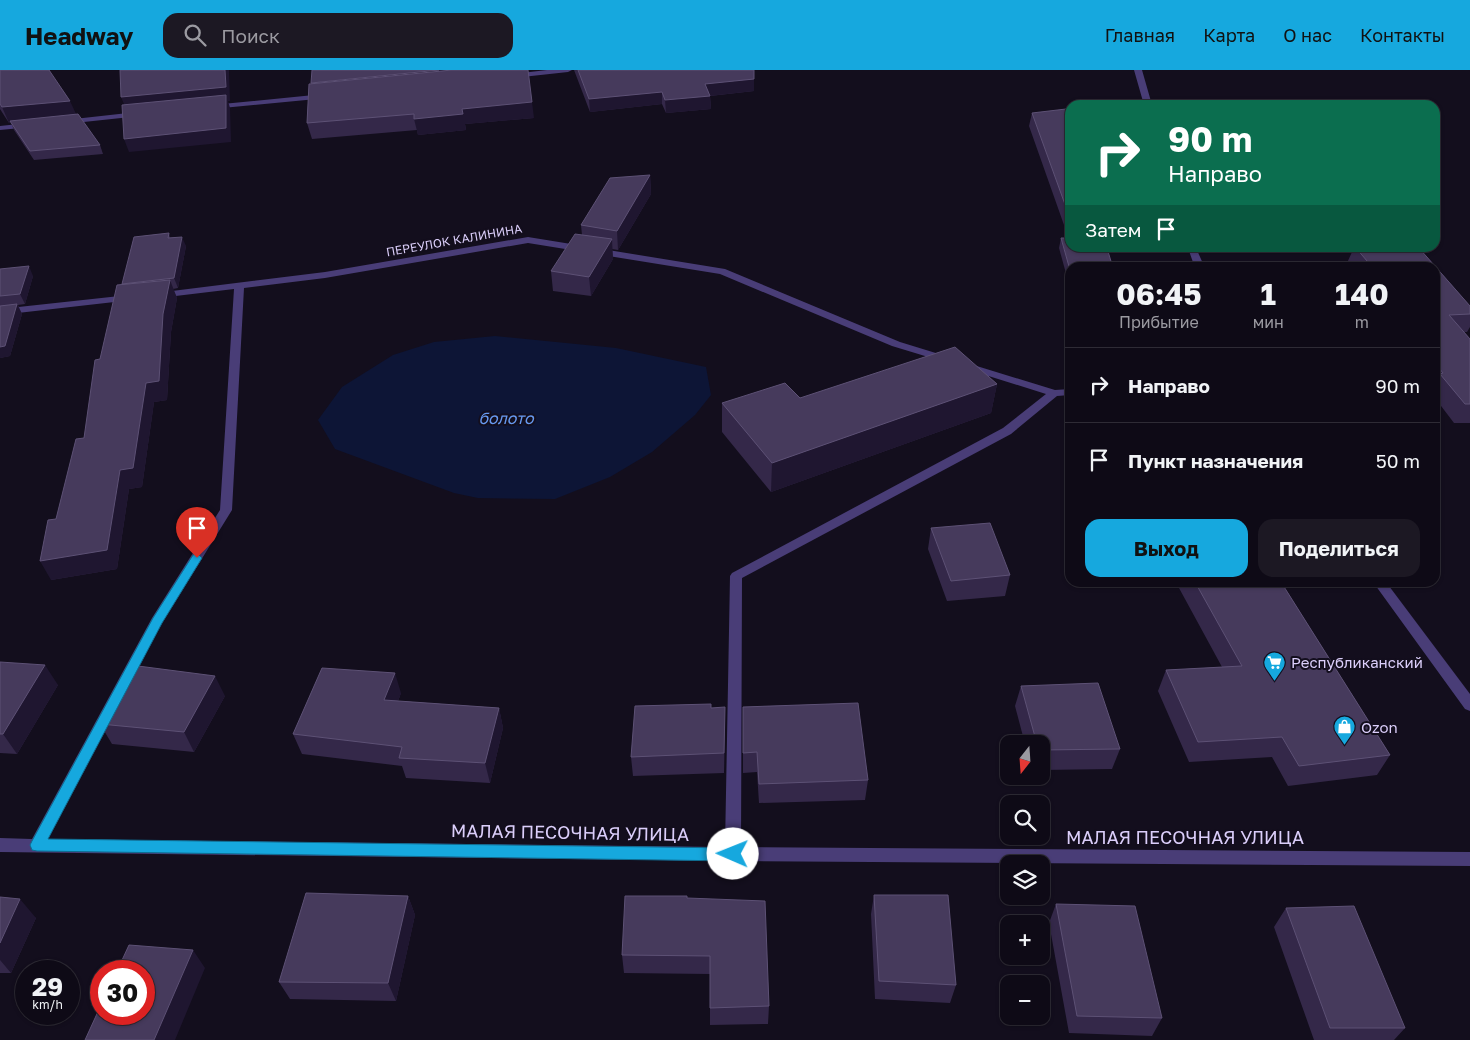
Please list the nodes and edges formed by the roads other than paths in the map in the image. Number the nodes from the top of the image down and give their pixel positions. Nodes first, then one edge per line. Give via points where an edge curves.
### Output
1 (568, 70) edge
2 (1138, 70) edge
3 (500, 77) edge
4 (337, 95) edge
5 (1147, 100) edge
6 (202, 108) edge
7 (144, 114) edge
8 (58, 122) edge
9 (38, 124) edge
10 (0, 128) edge
11 (239, 287) junction
12 (0, 312) edge
13 (1065, 392) edge
14 (1054, 393) junction
15 (1383, 587) edge
16 (1470, 705) edge
17 (0, 845) edge
18 (37, 845) junction
19 (733, 854) junction
20 (1470, 859) edge

1 - 3 street
2 - 5 street
4 - 6 street
7 - 8 street
9 - 10 street
11 - 12 street, ПЕРЕУЛОК КАЛИНИНА
11 - 14 street, ПЕРЕУЛОК КАЛИНИНА via 528,240 722,271 896,344
11 - 18 street via 226,510 157,621
13 - 14 street, ПЕРЕУЛОК КАЛИНИНА
14 - 19 street via 1007,431 736,576
15 - 16 street
17 - 18 street, МАЛАЯ ПЕСОЧНАЯ УЛИЦА
18 - 19 street, МАЛАЯ ПЕСОЧНАЯ УЛИЦА
19 - 20 street, МАЛАЯ ПЕСОЧНАЯ УЛИЦА

